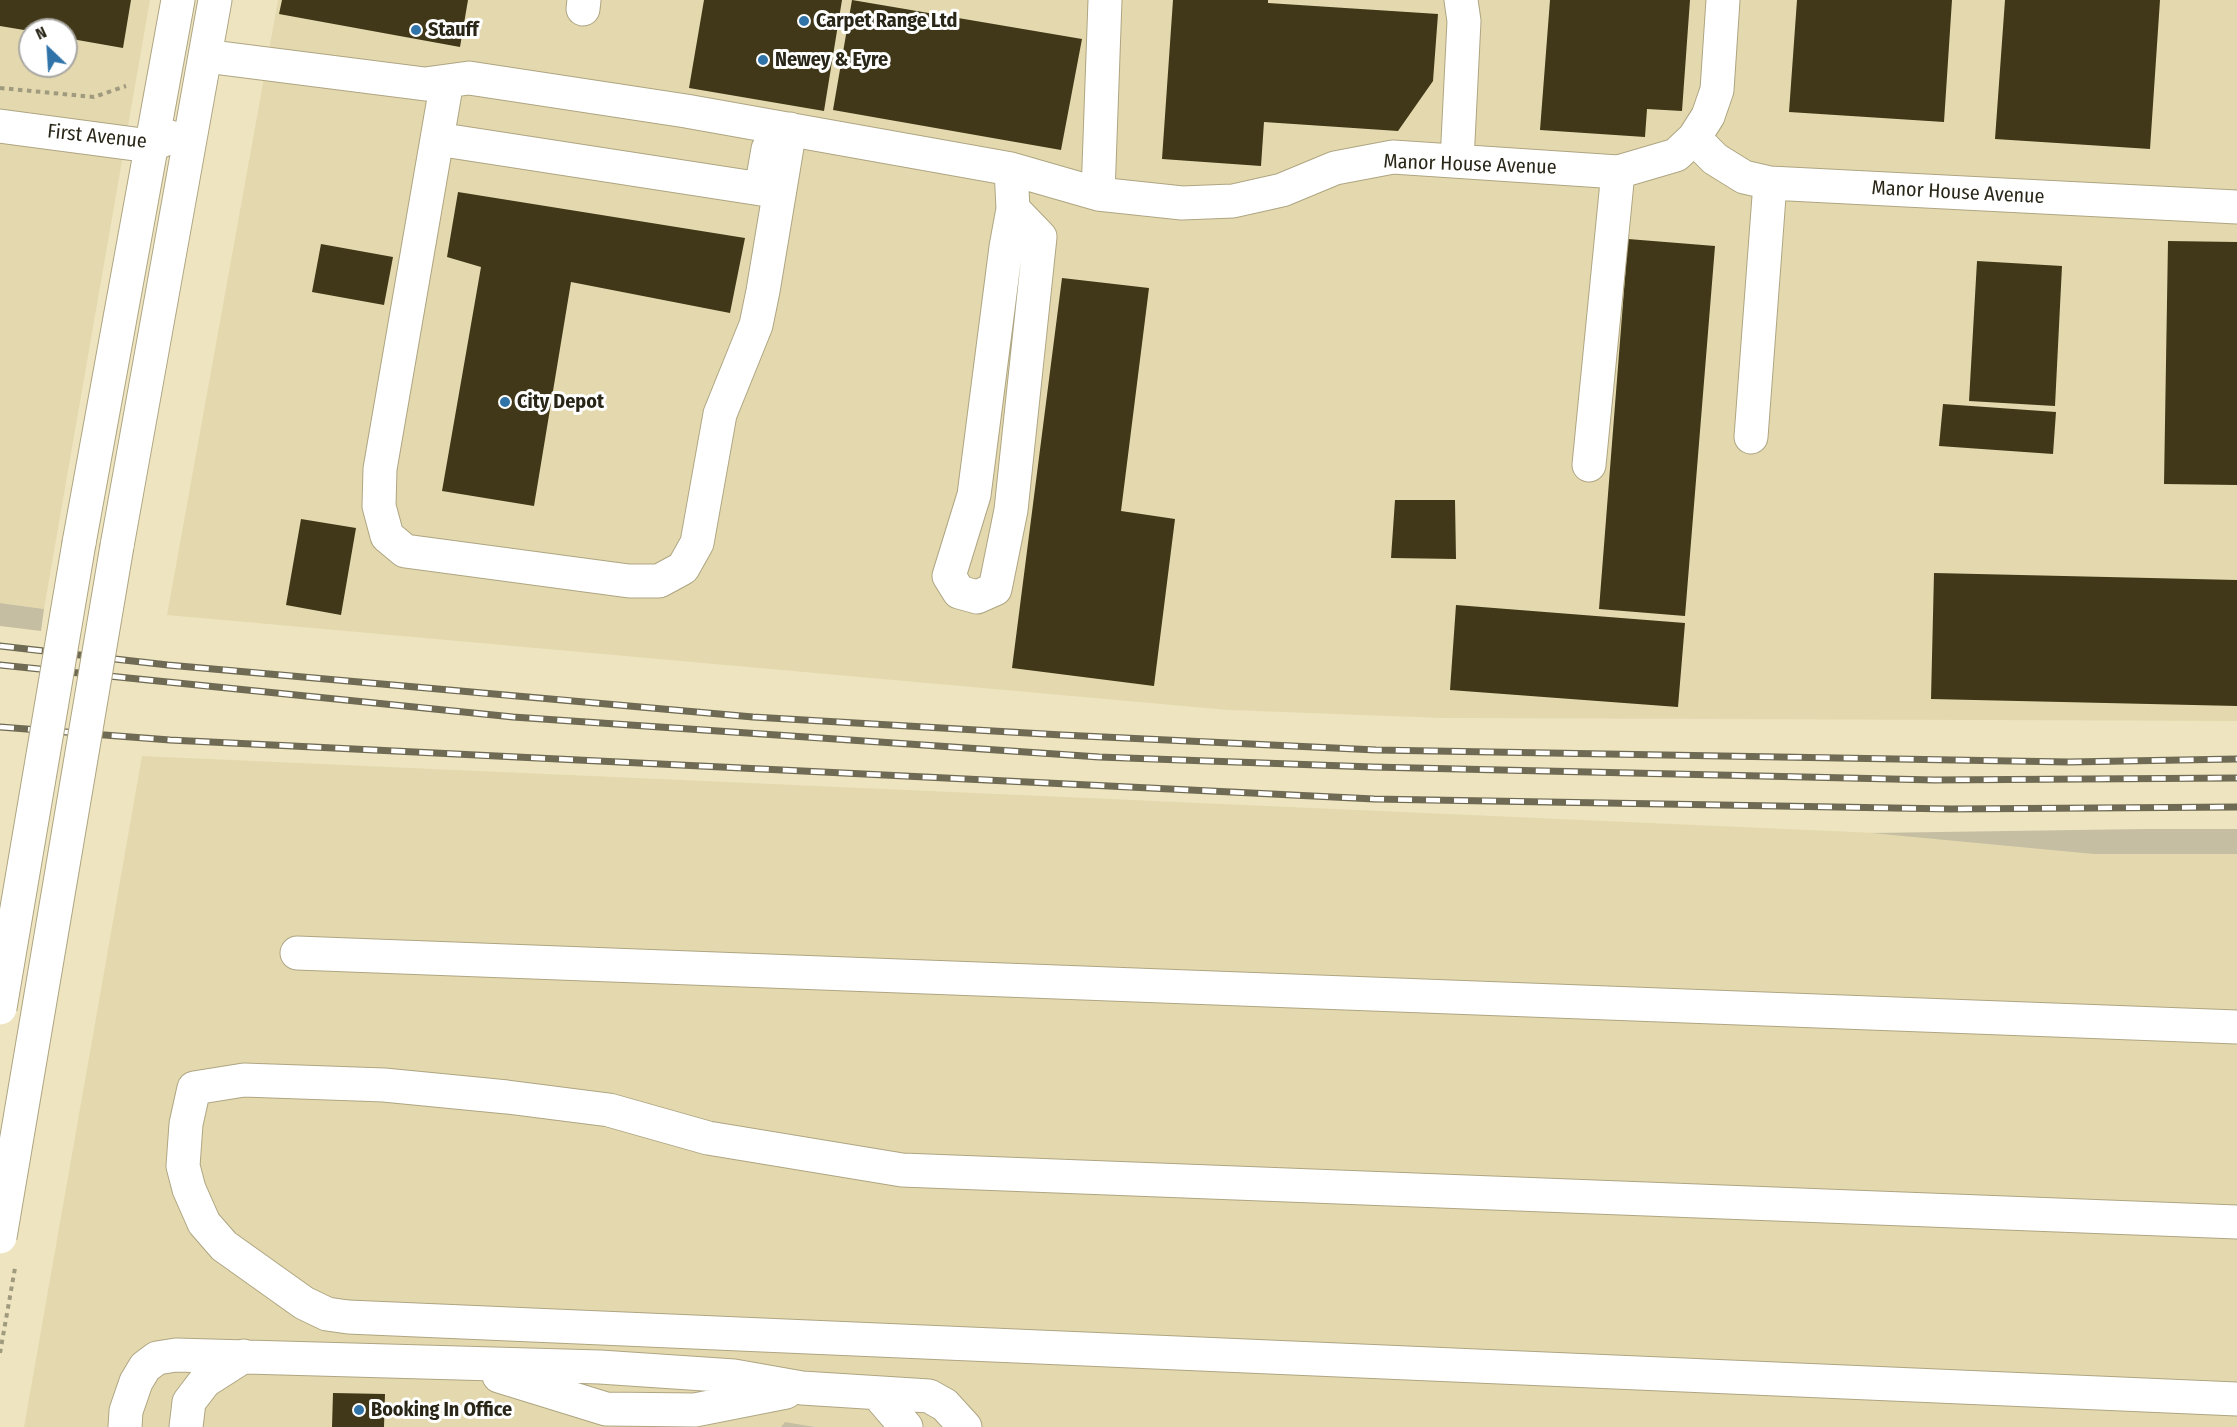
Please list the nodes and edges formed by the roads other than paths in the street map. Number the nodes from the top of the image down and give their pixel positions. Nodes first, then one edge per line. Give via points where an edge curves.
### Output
1 (178, 0) edge
2 (215, 0) edge
3 (1105, 0) edge
4 (1461, 0) edge
5 (1723, 0) edge
6 (205, 56) junction
7 (447, 81) junction
8 (0, 126) edge
9 (781, 128) junction
10 (191, 129) junction
11 (1694, 138) junction
12 (437, 139) junction
13 (150, 146) junction
14 (1457, 160) junction
15 (1011, 169) junction
16 (1618, 172) junction
17 (1770, 183) junction
18 (1098, 194) junction
19 (2237, 207) edge
20 (1013, 208) junction
21 (1751, 437) dead end
22 (1589, 465) dead end
23 (297, 953) dead end
24 (0, 1008) edge
25 (2237, 1027) edge
26 (2237, 1222) edge
27 (0, 1237) edge
28 (244, 1356) junction
29 (460, 1364) junction
30 (802, 1388) junction
31 (877, 1393) junction
32 (2237, 1399) edge
33 (721, 1416) edge
34 (125, 1427) edge
35 (186, 1427) edge
36 (906, 1427) edge
37 (965, 1427) edge

1 - 13 street
2 - 6 street
3 - 18 street
4 - 14 street via 1464,21
5 - 11 street, Manor House Avenue via 1717,90 1708,116
6 - 7 street, Manor House Avenue via 425,84
6 - 10 street
7 - 9 street, Manor House Avenue via 469,78
7 - 12 street
8 - 13 street, First Avenue
9 - 12 street via 761,189
9 - 12 street via 758,314 720,414 697,543 682,568 659,581 629,581 405,551 387,536 379,506 380,468
9 - 15 street, Manor House Avenue
10 - 13 street, First Avenue
10 - 27 street, bridge
11 - 16 street, Manor House Avenue via 1676,155
11 - 17 street, Manor House Avenue via 1715,159 1744,177
13 - 24 street, bridge
14 - 16 street, Manor House Avenue
14 - 18 street, Manor House Avenue via 1393,157 1335,168 1282,190 1233,201 1182,203
15 - 18 street, Manor House Avenue
15 - 20 street
16 - 22 street
17 - 19 street, Manor House Avenue
17 - 21 street
20 - 20 street via 1040,237 1011,510 995,589 977,597 959,592 949,576 974,495
23 - 25 street
26 - 32 street via 902,1170 708,1138 609,1110 384,1085 244,1080 194,1088 183,1166 204,1223 224,1246 304,1303 327,1314 348,1317
28 - 29 street
28 - 34 street via 157,1358 145,1367 136,1382
28 - 35 street via 205,1381 189,1402
29 - 30 street via 600,1367 734,1376
29 - 33 street via 606,1409 695,1410
30 - 31 street
30 - 33 street
31 - 36 street
31 - 37 street via 929,1396

